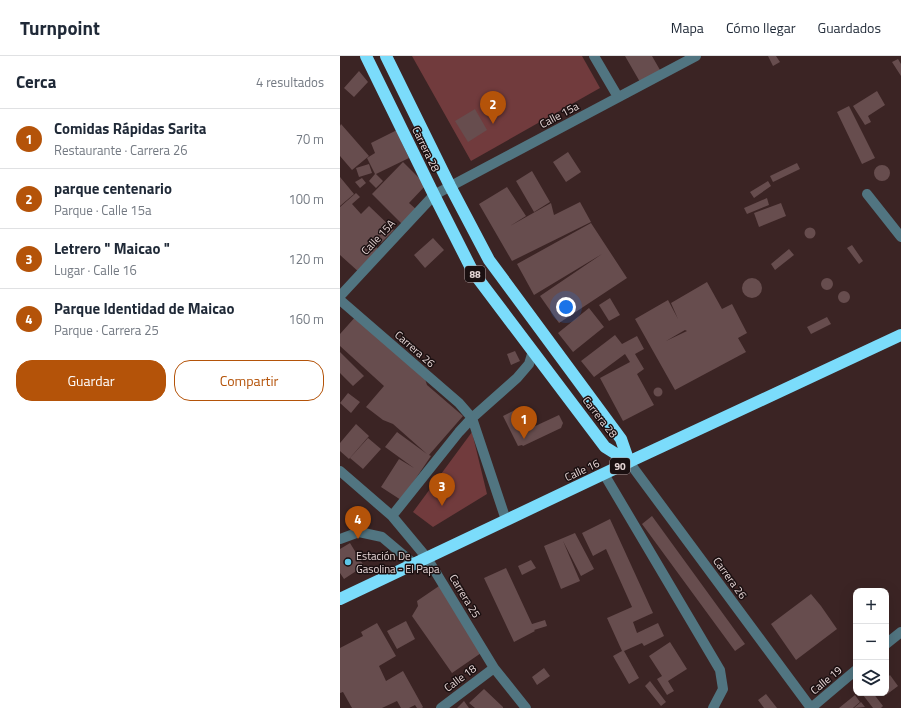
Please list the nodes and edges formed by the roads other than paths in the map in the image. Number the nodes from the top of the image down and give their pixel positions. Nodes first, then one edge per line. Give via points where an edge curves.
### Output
1 (366, 56) edge
2 (386, 56) edge
3 (594, 56) edge
4 (696, 56) edge
5 (618, 97) junction
6 (450, 186) junction
7 (867, 194) dead end
8 (434, 195) junction
9 (901, 237) edge
10 (342, 289) edge
11 (340, 300) edge
12 (901, 335) edge
13 (533, 351) junction
14 (472, 418) junction
15 (629, 462) junction
16 (340, 471) edge
17 (604, 474) junction
18 (392, 516) junction
19 (506, 520) junction
20 (340, 539) edge
21 (427, 558) junction
22 (414, 564) junction
23 (340, 599) edge
24 (901, 632) edge
25 (889, 642) edge
26 (494, 668) junction
27 (853, 673) edge
28 (441, 708) edge
29 (526, 708) edge
30 (713, 708) edge
31 (811, 708) edge

1 - 8 highway, Carrera 28 / 88
2 - 6 highway, Carrera 28 / 88
3 - 5 street
4 - 5 street, Calle 15a
5 - 6 street, Calle 15a
6 - 8 street, Calle 15a
6 - 15 highway, Carrera 28 / 88 via 489,260 621,439
7 - 9 street
8 - 10 street, Calle 15A
8 - 13 highway, Carrera 28 / 88 via 474,272
11 - 14 street, Carrera 26 via 459,403
12 - 15 highway, Calle 16 / 90
13 - 14 street via 529,364 517,378
13 - 15 highway, Carrera 28 / 88 via 605,447
14 - 18 street
14 - 19 street
15 - 17 highway, Calle 16 / 90
15 - 31 street, Carrera 26
16 - 18 street, Carrera 25
17 - 19 highway, Calle 16 / 90
17 - 30 street via 720,670 723,689
18 - 21 street, Carrera 25
19 - 21 highway, Calle 16 / 90
20 - 22 street via 359,532 382,537
21 - 22 highway, Calle 16 / 90
21 - 26 street, Carrera 25
22 - 23 highway, Calle 16 / 90
24 - 25 street
26 - 28 street, Calle 18
26 - 29 street, Carrera 25
27 - 31 street, Calle 19

